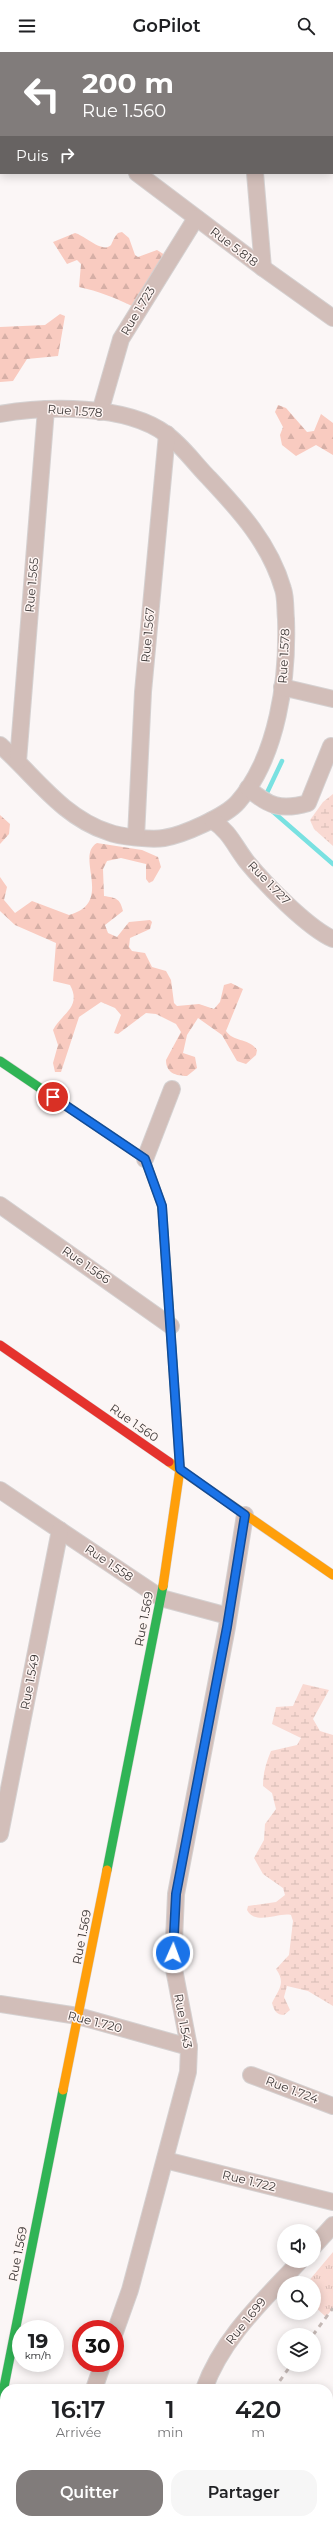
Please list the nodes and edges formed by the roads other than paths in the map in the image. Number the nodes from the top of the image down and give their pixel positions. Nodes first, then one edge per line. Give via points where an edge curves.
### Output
1 (138, 174) edge
2 (255, 174) edge
3 (196, 218) junction
4 (263, 268) junction
5 (333, 318) edge
6 (46, 409) junction
7 (100, 412) junction
8 (0, 414) edge
9 (167, 434) junction
10 (282, 687) junction
11 (333, 699) edge
12 (0, 745) edge
13 (331, 746) dead end
14 (18, 761) junction
15 (248, 788) junction
16 (212, 820) junction
17 (136, 837) junction
18 (333, 939) edge
19 (0, 1061) edge
20 (172, 1088) dead end
21 (145, 1159) junction
22 (0, 1205) edge
23 (171, 1326) junction
24 (0, 1345) edge
25 (180, 1469) junction
26 (0, 1490) edge
27 (245, 1515) junction
28 (60, 1530) junction
29 (333, 1575) edge
30 (161, 1598) junction
31 (228, 1616) junction
32 (0, 1834) edge
33 (0, 2004) edge
34 (78, 2016) junction
35 (189, 2047) junction
36 (251, 2075) dead end
37 (333, 2106) edge
38 (165, 2160) junction
39 (333, 2202) edge
40 (333, 2225) edge
41 (321, 2238) edge
42 (293, 2268) edge
43 (119, 2320) edge
44 (100, 2372) edge
45 (5, 2384) edge
46 (96, 2384) edge
47 (206, 2384) edge

1 - 3 street, Rue 5.818
2 - 4 street
3 - 4 street, Rue 5.818
3 - 7 street, Rue 1.723 via 122,339
4 - 5 street, Rue 5.818
6 - 7 street, Rue 1.578
6 - 8 street, Rue 1.578
6 - 14 street, Rue 1.565
7 - 9 street, Rue 1.578 via 127,416
9 - 10 street, Rue 1.578 via 252,525 272,559 284,591 286,633
9 - 17 street, Rue 1.567 via 143,692
10 - 11 street
10 - 15 street, Rue 1.578 via 268,746 258,773
12 - 14 street, Rue 1.578
13 - 15 street via 308,803 279,808 259,798
14 - 17 street, Rue 1.578 via 65,809 86,823 109,833
15 - 16 street, Rue 1.578 via 238,802 222,816
16 - 17 street, Rue 1.578 via 164,838
16 - 18 street, Rue 1.727 via 226,830 247,862 302,918 318,932
19 - 21 street
20 - 21 street
21 - 23 street, Rue 1.569 via 162,1206
22 - 23 street, Rue 1.566
23 - 25 street, Rue 1.569
24 - 25 street, Rue 1.560
25 - 27 street, Rue 1.560
25 - 30 street, Rue 1.569
26 - 28 street, Rue 1.558
27 - 29 street, Rue 1.560
27 - 31 street, Rue 1.543
28 - 30 street, Rue 1.558
28 - 32 street, Rue 1.549
30 - 31 street, Rue 1.558
30 - 34 street, Rue 1.569
31 - 35 street, Rue 1.543 via 176,1894 173,1964
33 - 34 street, Rue 1.720
34 - 35 street, Rue 1.720
34 - 45 street, Rue 1.569
35 - 38 street, Rue 1.543 via 188,2072
36 - 37 street, Rue 1.724
38 - 39 street, Rue 1.722
38 - 43 street, Rue 1.543 via 130,2290
40 - 41 street
42 - 47 street, Rue 1.699 via 262,2300 221,2351
44 - 46 street

